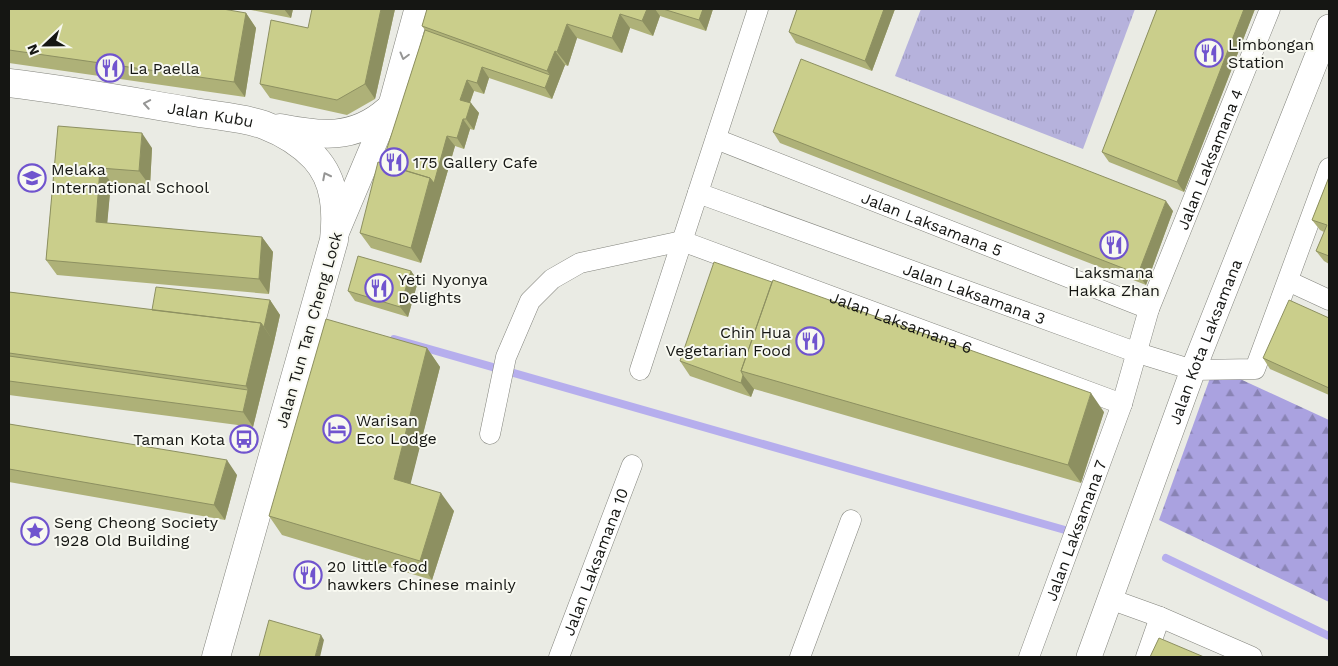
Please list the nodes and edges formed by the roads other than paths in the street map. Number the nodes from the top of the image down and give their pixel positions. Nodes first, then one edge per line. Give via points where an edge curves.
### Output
1 (417, 9) edge
2 (758, 9) edge
3 (1270, 9) edge
4 (1329, 27) edge
5 (9, 83) edge
6 (387, 111) junction
7 (263, 125) junction
8 (716, 139) junction
9 (1329, 168) edge
10 (698, 193) junction
11 (334, 240) junction
12 (682, 240) junction
13 (1288, 281) junction
14 (1329, 300) edge
15 (1149, 309) junction
16 (1138, 353) junction
17 (640, 370) dead end
18 (1193, 370) junction
19 (1122, 404) junction
20 (490, 434) dead end
21 (632, 465) dead end
22 (851, 520) dead end
23 (1110, 598) junction
24 (1160, 617) junction
25 (216, 657) edge
26 (559, 657) edge
27 (800, 657) edge
28 (1029, 657) edge
29 (1089, 657) edge
30 (1146, 657) edge
31 (1252, 657) edge

1 -> 6 street, Jalan Tun Tan Cheng Lock
2 - 8 street
3 - 15 street, Jalan Laksamana 4
4 - 18 street, Jalan Kota Laksamana
7 -> 5 main road, Jalan Kubu via 80,92
6 - 7 main road via 361,129 343,133 296,132
6 - 11 street, Jalan Tun Tan Cheng Lock
11 -> 7 main road, Jalan Kubu via 335,198 316,159 301,146
8 - 10 street
8 - 15 street, Jalan Laksamana 5
9 - 13 street
10 - 12 street
10 - 16 street, Jalan Laksamana 3
11 - 25 main road, Jalan Tun Tan Cheng Lock
12 - 17 street
12 - 19 street, Jalan Laksamana 6
12 - 20 street via 580,263 552,279 530,301 506,357
13 - 14 street
13 - 18 street, Jalan Laksamana 3 via 1255,369
15 - 16 street, Jalan Laksamana 4
16 - 18 street, Jalan Laksamana 3
16 - 19 street, Jalan Laksamana 7
18 - 23 street, Jalan Kota Laksamana
19 - 28 street, Jalan Laksamana 7
21 - 26 street, Jalan Laksamana 10
22 - 27 street
23 - 24 street
23 - 29 street, Jalan Kota Laksamana
24 - 30 street
24 - 31 street

